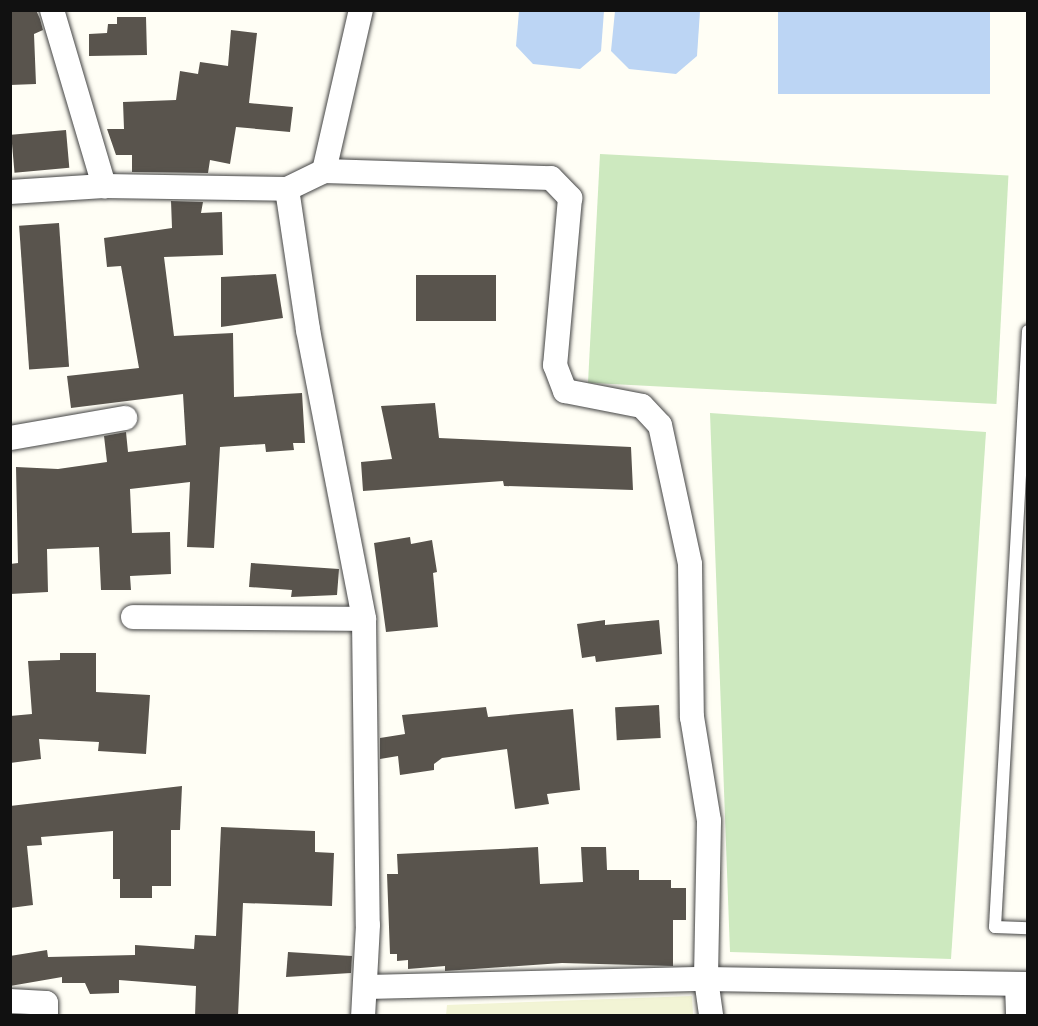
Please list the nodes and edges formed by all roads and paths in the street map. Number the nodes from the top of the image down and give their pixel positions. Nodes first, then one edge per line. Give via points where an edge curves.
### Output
1 (52, 10) edge
2 (361, 10) edge
3 (324, 171) junction
4 (104, 186) junction
5 (287, 189) junction
6 (10, 192) edge
7 (1028, 331) edge
8 (1025, 409) edge
9 (125, 418) dead end
10 (10, 438) edge
11 (133, 617) dead end
12 (364, 618) junction
13 (1028, 928) edge
14 (706, 979) junction
15 (1022, 984) edge
16 (367, 987) junction
17 (10, 1001) edge
18 (46, 1016) edge
19 (363, 1016) edge
20 (711, 1016) edge
21 (1018, 1016) edge

1 - 4 street
2 - 3 street
3 - 5 street
3 - 14 street via 551,178 570,198 555,365 565,391 642,405 660,425 690,564 692,717 709,821
4 - 5 street
4 - 6 street
5 - 12 street via 308,330
7 - 8 lane
8 - 13 lane via 995,927
9 - 10 street
11 - 12 street
12 - 16 street
14 - 15 street
14 - 16 street
14 - 20 street
15 - 21 street
16 - 19 street
17 - 18 street via 46,1003

